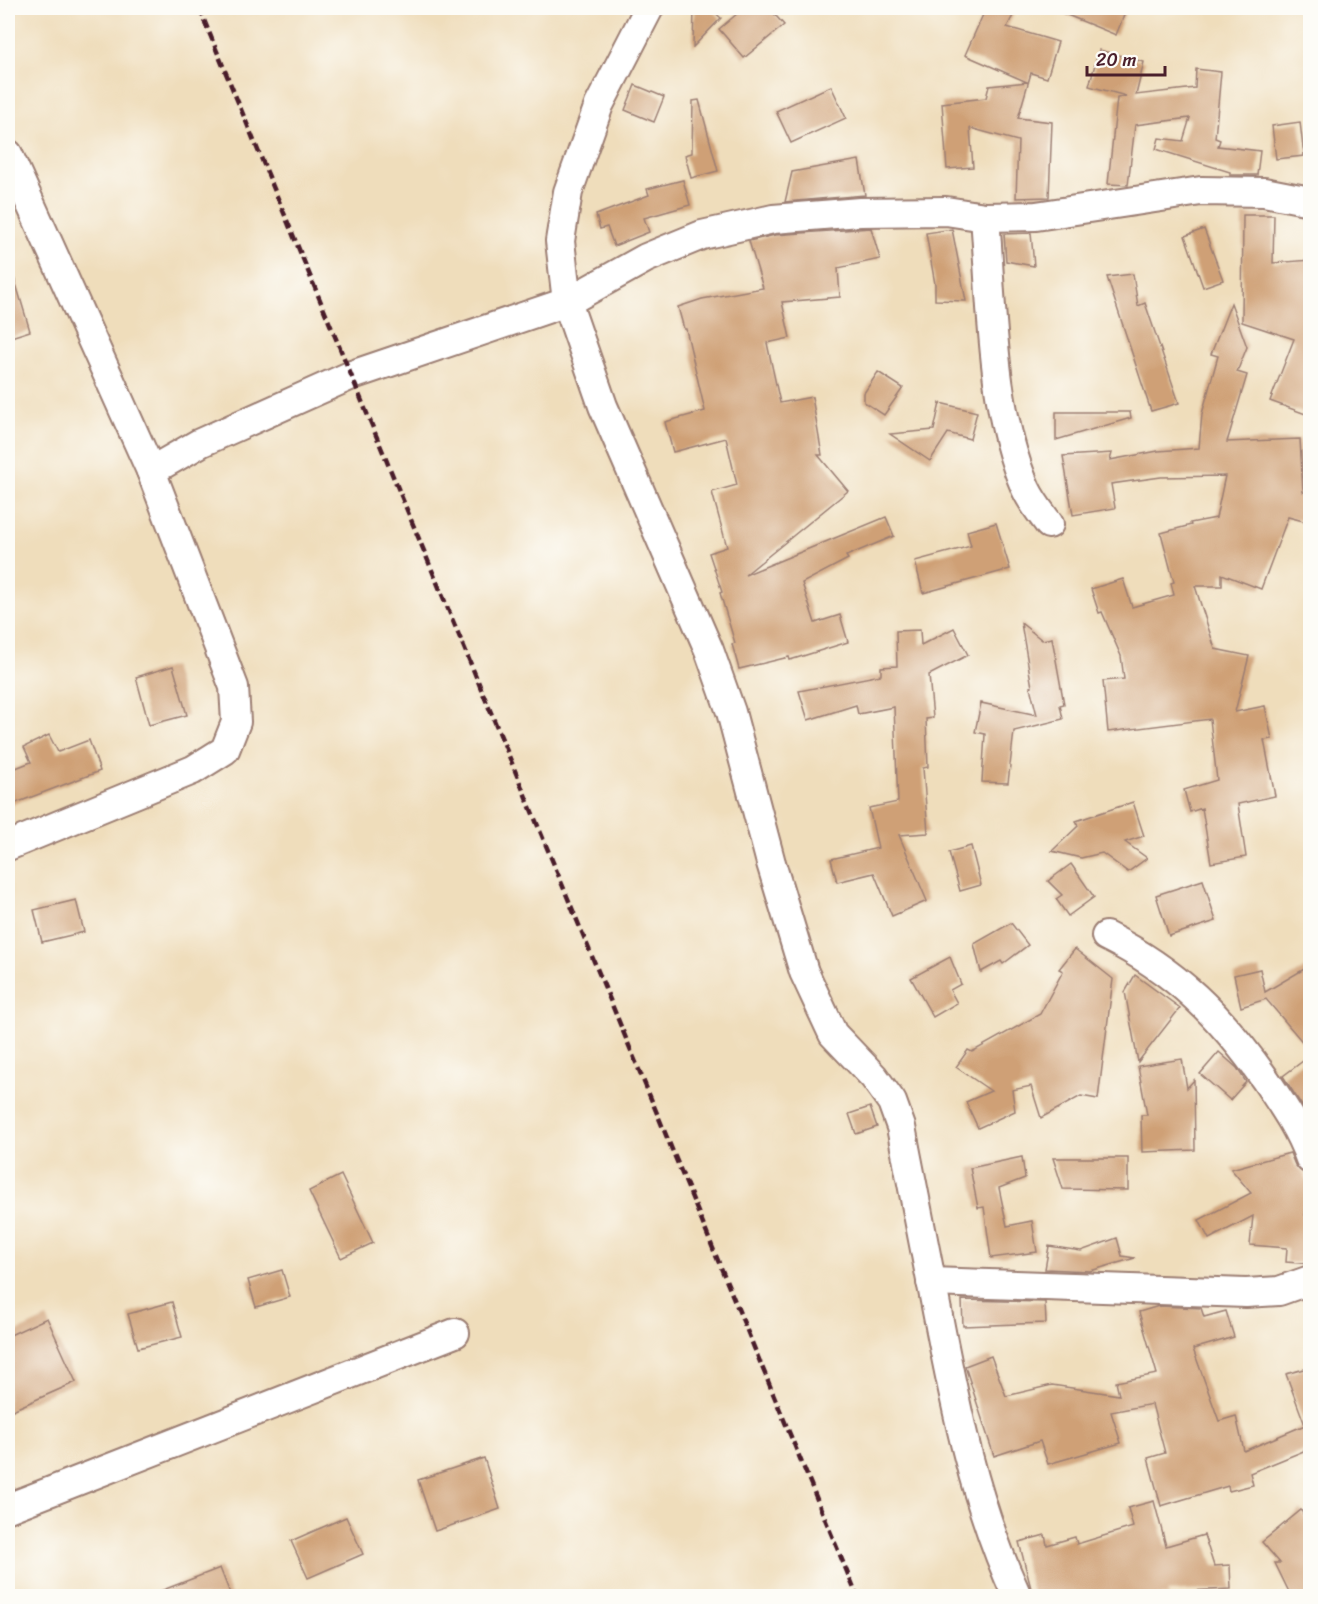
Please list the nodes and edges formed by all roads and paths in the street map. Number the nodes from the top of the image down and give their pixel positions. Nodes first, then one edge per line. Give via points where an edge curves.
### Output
1 (649, 8) edge
2 (8, 154) edge
3 (1311, 201) edge
4 (985, 217) junction
5 (567, 302) junction
6 (151, 471) junction
7 (1048, 524) dead end
8 (8, 846) edge
9 (1106, 936) dead end
10 (1311, 1159) edge
11 (1311, 1280) edge
12 (931, 1282) junction
13 (455, 1333) dead end
14 (8, 1508) edge
15 (1017, 1596) edge

1 - 5 street via 599,105 568,192 560,241
2 - 6 street
3 - 4 street via 1264,192 1201,191 1036,216
4 - 5 street via 946,211 773,219 702,235 646,258
4 - 7 street via 1000,393 1014,458 1027,492
5 - 6 street via 352,375 200,443
5 - 12 street via 603,405 683,585 720,681 804,972 832,1034 874,1077 892,1102 901,1127
6 - 8 street via 234,687 236,722 225,750 193,770
9 - 10 street via 1144,955 1216,1016 1282,1104
11 - 12 street via 1279,1291 1246,1293
12 - 15 street via 957,1415 977,1492
13 - 14 street

